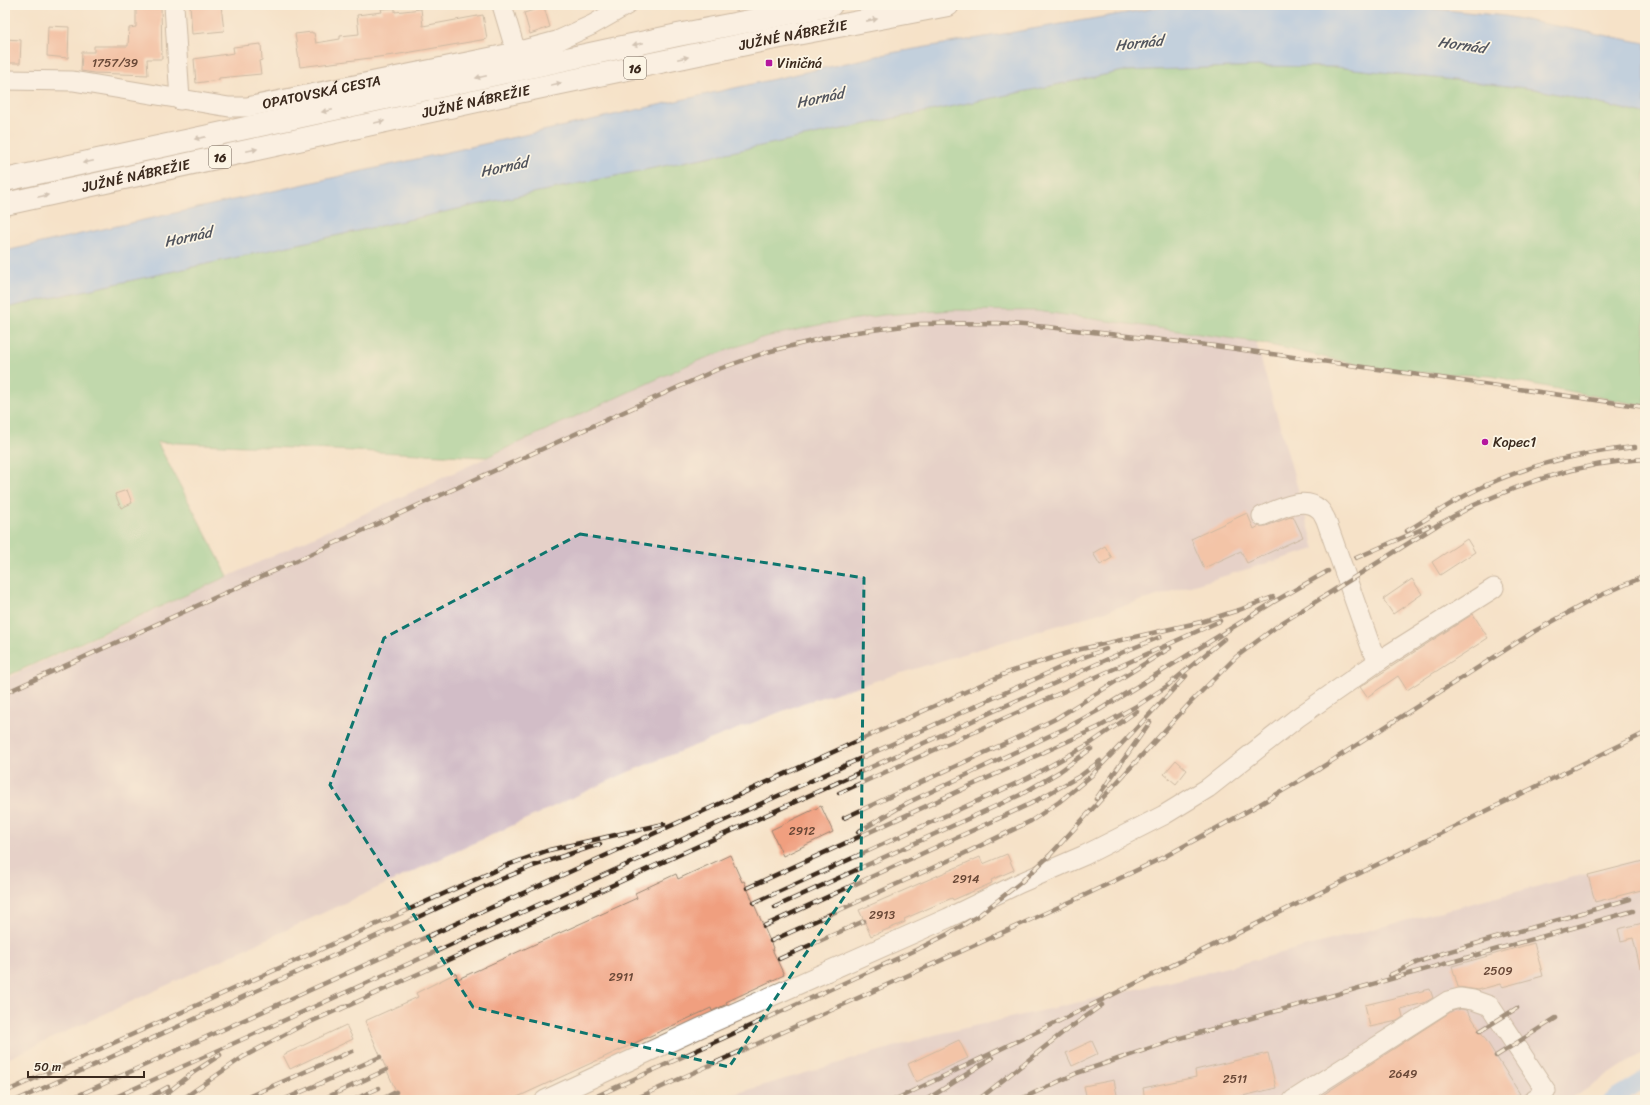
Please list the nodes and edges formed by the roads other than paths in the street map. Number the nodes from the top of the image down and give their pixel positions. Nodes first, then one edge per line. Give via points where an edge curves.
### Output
1 (174, 5) edge
2 (502, 5) edge
3 (627, 5) edge
4 (763, 5) edge
5 (948, 5) edge
6 (823, 6) edge
7 (745, 22) junction
8 (516, 52) junction
9 (5, 80) edge
10 (180, 100) junction
11 (5, 180) edge
12 (5, 204) edge
13 (1262, 516) dead end
14 (1494, 588) dead end
15 (1380, 660) junction
16 (545, 1100) edge
17 (1293, 1100) edge
18 (1533, 1100) edge

1 - 10 street
2 - 8 street
3 - 8 street, OPATOVSKÁ CESTA via 592,25 557,40
4 - 7 highway
12 -> 5 highway, JUŽNÉ NÁBREŽIE / 16 via 503,95
6 - 7 highway, JUŽNÉ NÁBREŽIE / 16
7 -> 11 highway, JUŽNÉ NÁBREŽIE / 16
8 - 10 street, OPATOVSKÁ CESTA via 247,107
9 - 10 street, OPATOVSKÁ CESTA via 73,81
13 - 15 street via 1292,504 1308,503 1319,509 1326,520 1372,650
14 - 15 street
15 - 16 street via 1297,718 1208,788 1164,815 1085,855
17 - 18 street via 1448,1001 1460,998 1490,1006 1500,1019 1546,1091

